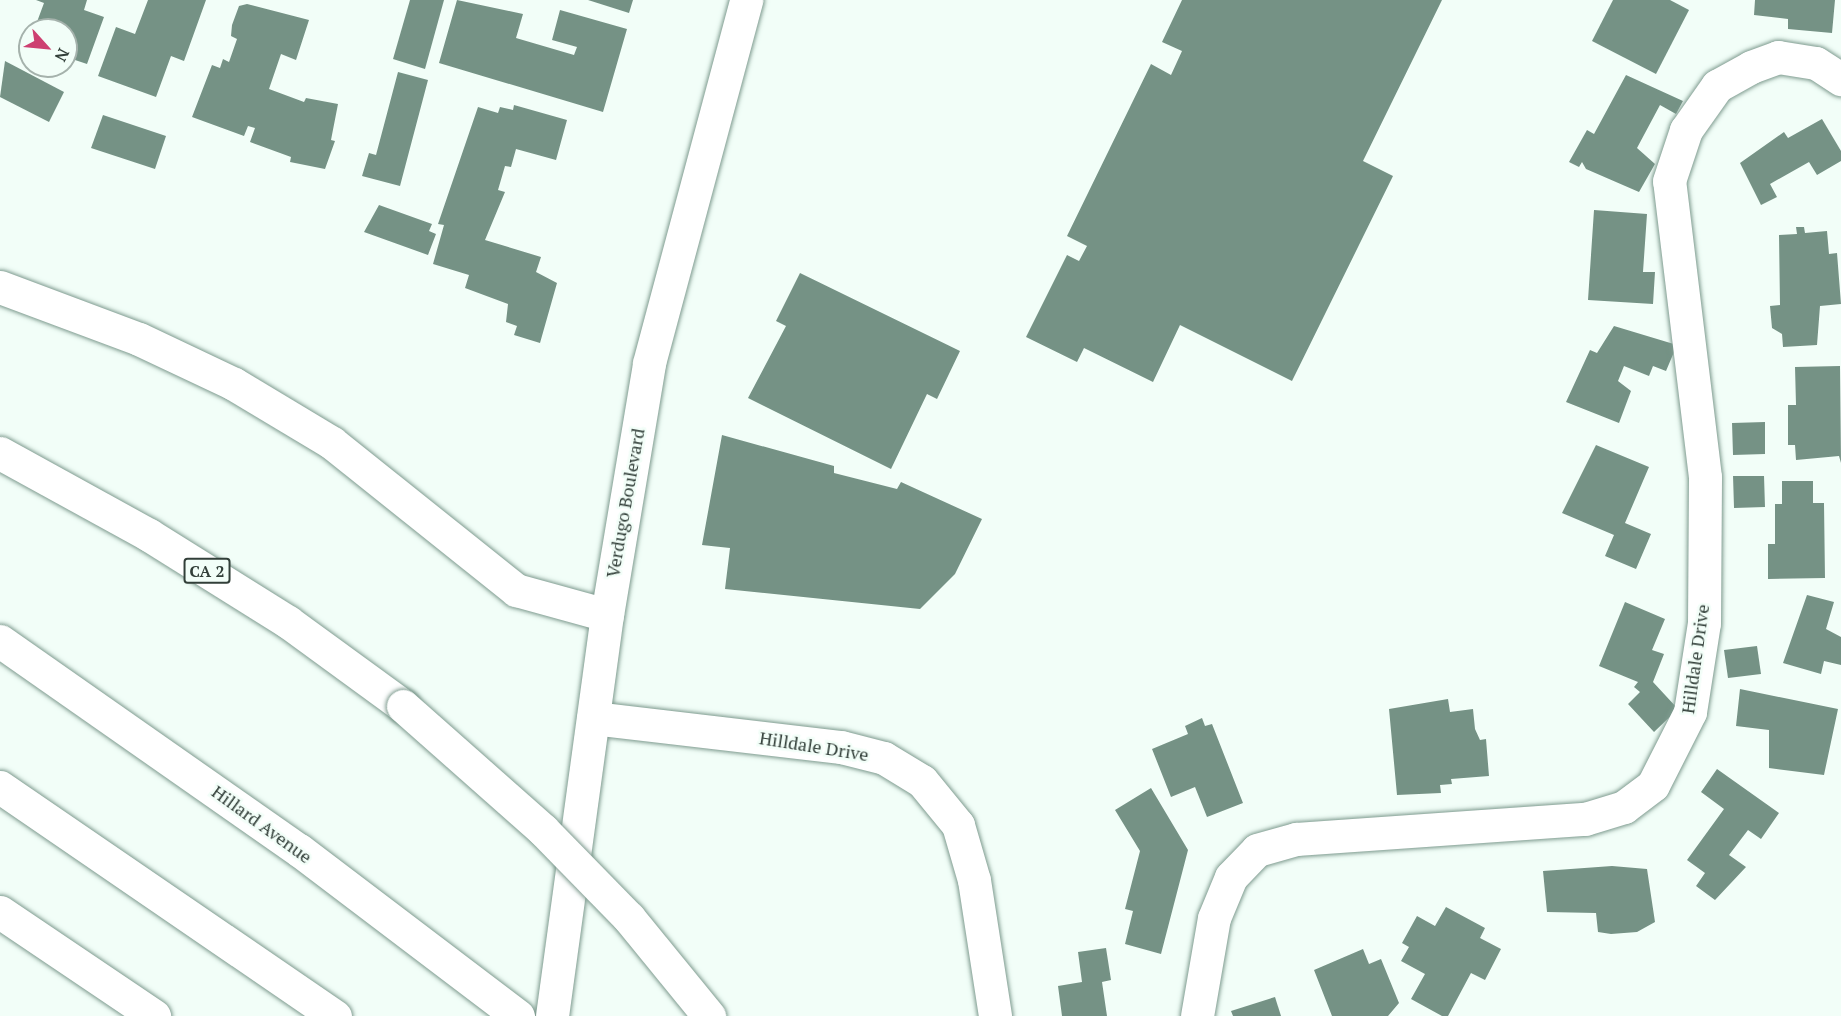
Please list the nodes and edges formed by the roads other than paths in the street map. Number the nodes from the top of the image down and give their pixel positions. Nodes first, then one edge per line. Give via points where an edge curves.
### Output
1 (746, 0) edge
2 (1841, 79) edge
3 (0, 286) edge
4 (0, 453) edge
5 (607, 615) junction
6 (0, 640) edge
7 (594, 718) junction
8 (0, 787) edge
9 (0, 912) edge
10 (154, 1016) edge
11 (334, 1016) edge
12 (518, 1016) edge
13 (552, 1016) edge
14 (709, 1016) edge
15 (995, 1016) edge
16 (1197, 1016) edge

1 - 5 main road, Verdugo Boulevard via 649,363
2 - 16 main road, Hilldale Drive via 1816,63 1778,57 1718,86 1693,121 1669,181 1705,477 1704,623 1690,712 1653,785 1624,807 1585,819 1296,839 1257,850 1231,877 1214,918
3 - 5 main road via 139,339 234,384 332,443 516,590
4 - 14 main road, CA 2, bridge via 159,541 288,622 403,706 543,830 629,918
5 - 7 main road, Verdugo Boulevard
6 - 12 main road, Hillard Avenue via 299,850
7 - 13 main road, Verdugo Boulevard
7 - 15 main road, Hilldale Drive via 841,747 884,758 922,782 958,825 974,880
8 - 11 main road
9 - 10 main road

